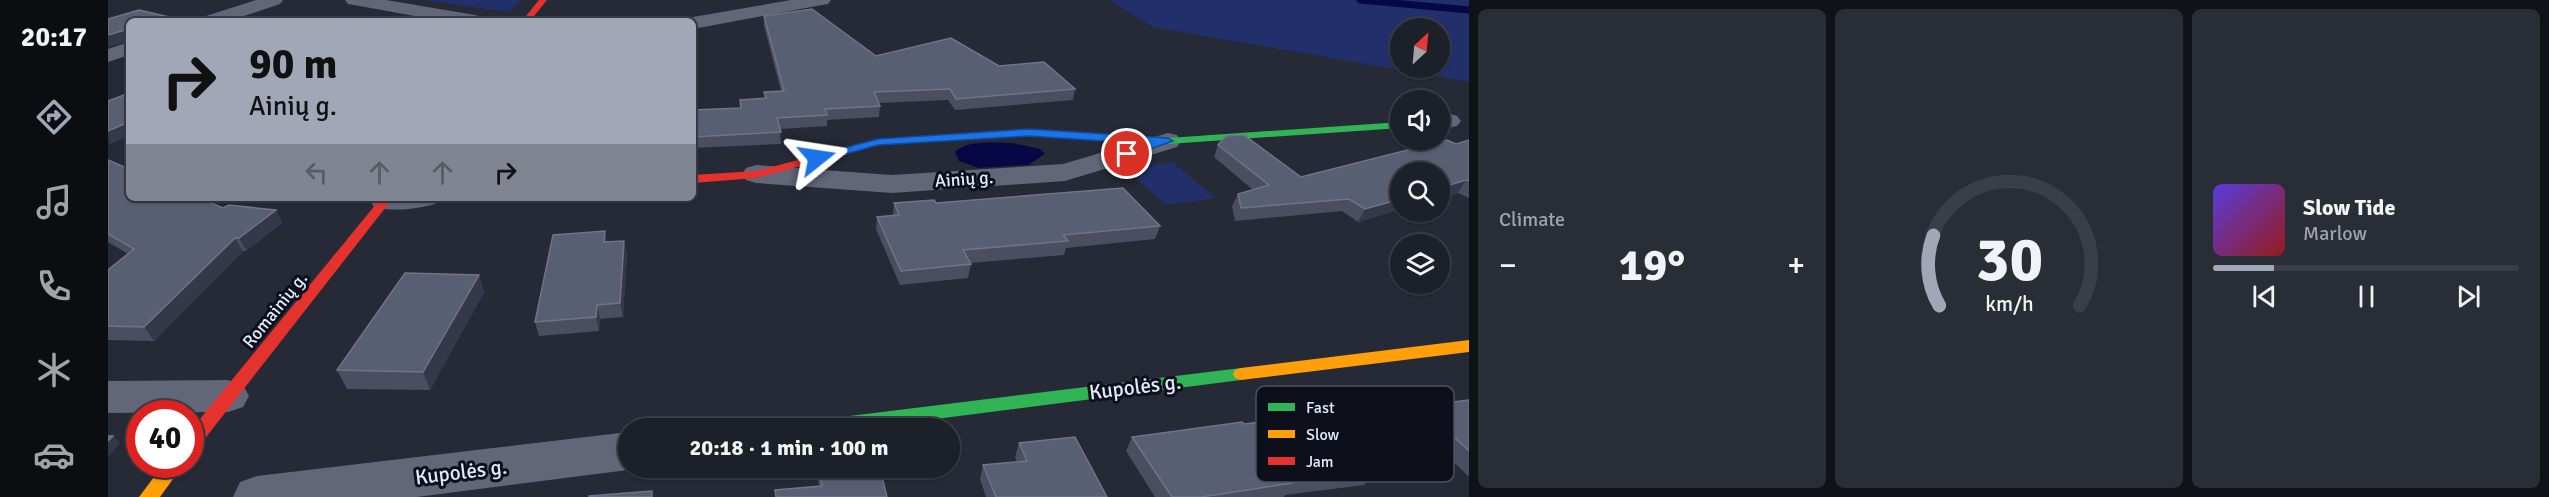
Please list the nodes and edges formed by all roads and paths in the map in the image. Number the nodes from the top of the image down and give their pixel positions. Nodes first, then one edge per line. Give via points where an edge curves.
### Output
1 (274, 0) edge
2 (354, 0) edge
3 (543, 0) edge
4 (822, 0) edge
5 (219, 18) edge
6 (459, 18) edge
7 (528, 18) edge
8 (696, 22) edge
9 (126, 49) edge
10 (108, 56) edge
11 (1390, 126) edge
12 (1168, 141) junction
13 (756, 174) junction
14 (696, 179) edge
15 (384, 201) edge
16 (1469, 345) edge
17 (228, 396) junction
18 (108, 397) edge
19 (888, 418) edge
20 (204, 426) edge
21 (618, 452) edge
22 (164, 478) edge
23 (149, 497) edge
24 (257, 497) edge

1 - 5 street
2 - 6 street
3 - 7 street
4 - 8 street
9 - 10 street
11 - 12 street, Ainių g.
12 - 13 street, Ainių g. via 1029,132 878,142
12 - 13 street, Ainių g. via 1065,172 892,184
13 - 14 street, Ainių g.
15 - 17 street, Romainių g.
16 - 19 street, Kupolės g.
17 - 18 street
17 - 20 street, Romainių g.
21 - 24 street, Kupolės g.
22 - 23 street

